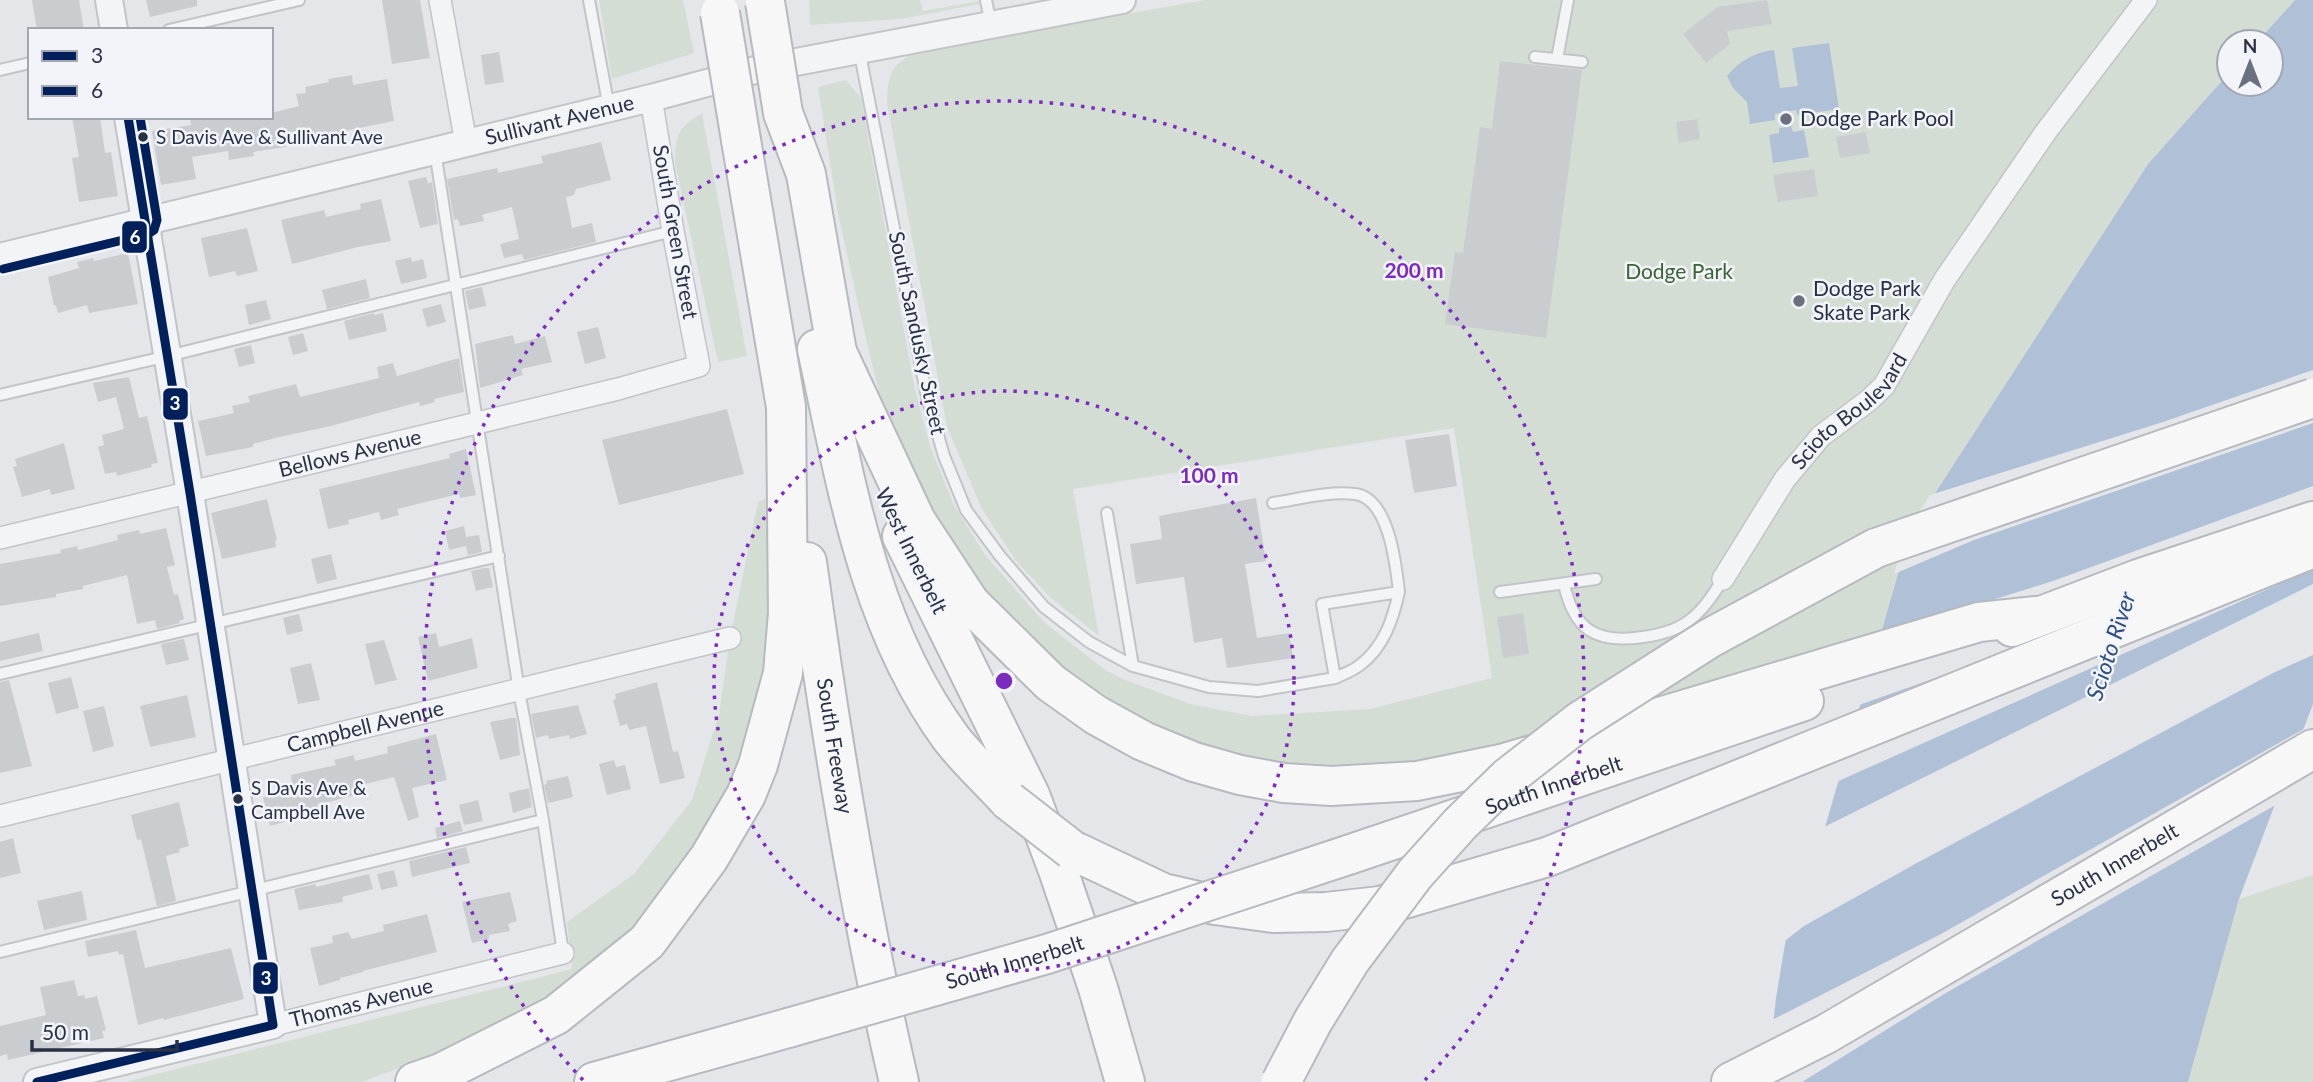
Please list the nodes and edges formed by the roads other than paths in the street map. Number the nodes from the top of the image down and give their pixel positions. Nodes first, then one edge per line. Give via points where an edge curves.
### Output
1 (109, 0) edge
2 (299, 0) edge
3 (440, 0) edge
4 (589, 0) edge
5 (1118, 0) edge
6 (1568, 0) edge
7 (2146, 0) edge
8 (774, 1) edge
9 (718, 4) edge
10 (988, 12) edge
11 (114, 28) edge
12 (178, 28) edge
13 (859, 49) junction
14 (1535, 57) dead end
15 (1557, 59) junction
16 (1581, 62) dead end
17 (28, 63) edge
18 (0, 70) edge
19 (652, 98) junction
20 (788, 100) junction
21 (609, 108) junction
22 (128, 119) edge
23 (466, 143) junction
24 (435, 151) junction
25 (145, 222) junction
26 (673, 231) junction
27 (0, 257) edge
28 (456, 283) junction
29 (836, 350) junction
30 (167, 356) junction
31 (699, 366) joint
32 (0, 395) edge
33 (2313, 398) edge
34 (786, 407) junction
35 (479, 422) junction
36 (190, 493) junction
37 (1273, 503) dead end
38 (1107, 513) dead end
39 (2313, 522) edge
40 (0, 538) edge
41 (2313, 548) edge
42 (499, 556) junction
43 (1596, 579) dead end
44 (1723, 579) joint
45 (1564, 584) junction
46 (1399, 592) junction
47 (1500, 592) dead end
48 (2036, 617) junction
49 (211, 623) junction
50 (730, 638) dead end
51 (1133, 666) junction
52 (0, 674) edge
53 (1335, 678) junction
54 (519, 691) junction
55 (2313, 749) edge
56 (231, 759) junction
57 (0, 816) edge
58 (543, 820) junction
59 (251, 891) junction
60 (0, 952) edge
61 (563, 953) joint
62 (273, 1025) junction
63 (1826, 1034) junction
64 (37, 1082) edge
65 (415, 1082) edge
66 (594, 1082) edge
67 (899, 1082) edge
68 (1125, 1082) edge
69 (1281, 1082) edge
70 (1731, 1082) edge
71 (1767, 1082) edge

1 - 11 street
2 - 12 lane
3 - 23 street
4 - 21 lane
5 - 10 street, Sullivant Avenue
6 - 15 lane
7 - 44 street, Scioto Boulevard via 2045,133 1945,279 1884,386 1821,436 1785,479
8 - 20 highway, bridge
9 - 34 highway, bridge
10 - 13 street, Sullivant Avenue
13 - 19 street, Sullivant Avenue via 759,69
13 - 51 lane, South Sandusky Street via 927,397 966,510 1044,607 1089,642
14 - 15 lane
15 - 16 lane
17 - 18 lane
19 - 21 street, Sullivant Avenue
19 - 26 street, South Green Street
20 - 29 highway, West Innerbelt via 806,174
20 - 41 highway, bridge via 779,182 850,503 884,613 905,661 953,740 1009,801 1072,850 1163,893 1273,913 1326,912 1380,906 1547,857
21 - 23 street, Sullivant Avenue
22 - 25 street
23 - 24 street, Sullivant Avenue
24 - 25 street, Sullivant Avenue
24 - 28 lane
25 - 27 street, Sullivant Avenue
25 - 30 street
26 - 28 lane
26 - 31 street, South Green Street
28 - 30 lane
28 - 35 lane
29 - 48 highway via 916,521 970,603 1051,683 1096,715 1143,741 1240,775 1331,786 1417,781 1505,763 1979,622
29 - 68 highway, West Innerbelt via 871,467 1030,795 1098,988
30 - 32 lane
30 - 36 street
31 - 35 street, Bellows Avenue
33 - 69 highway, bridge via 1876,548 1710,638 1580,721 1508,777 1415,874 1350,961
34 - 65 highway via 788,613 783,673 768,734 740,807 709,859 646,943 556,1015
34 - 67 highway, South Freeway via 855,878
35 - 36 street, Bellows Avenue
35 - 42 lane
36 - 40 street, Bellows Avenue
36 - 49 street
37 - 46 lane via 1335,494 1357,494 1372,502 1386,527
38 - 51 lane
39 - 48 highway, South Innerbelt
42 - 49 lane
42 - 54 lane
43 - 45 lane
44 - 45 lane, Scioto Boulevard via 1685,624 1660,635 1630,639 1607,638 1590,631 1569,605
45 - 47 lane
46 - 53 lane via 1382,642 1360,665
46 - 53 lane via 1322,604
48 - 66 highway, South Innerbelt, bridge via 1981,641 1046,954
49 - 52 lane
49 - 56 street
50 - 54 street, Campbell Avenue
51 - 53 lane, South Sandusky Street via 1209,687 1258,691
54 - 56 street, Campbell Avenue
54 - 58 lane
55 - 63 highway, South Innerbelt
56 - 57 street, Campbell Avenue
56 - 59 street
58 - 59 lane
58 - 61 lane
59 - 60 lane
59 - 62 street
61 - 62 street, Thomas Avenue
62 - 64 street, Thomas Avenue
63 - 70 highway, South Innerbelt
63 - 71 highway

